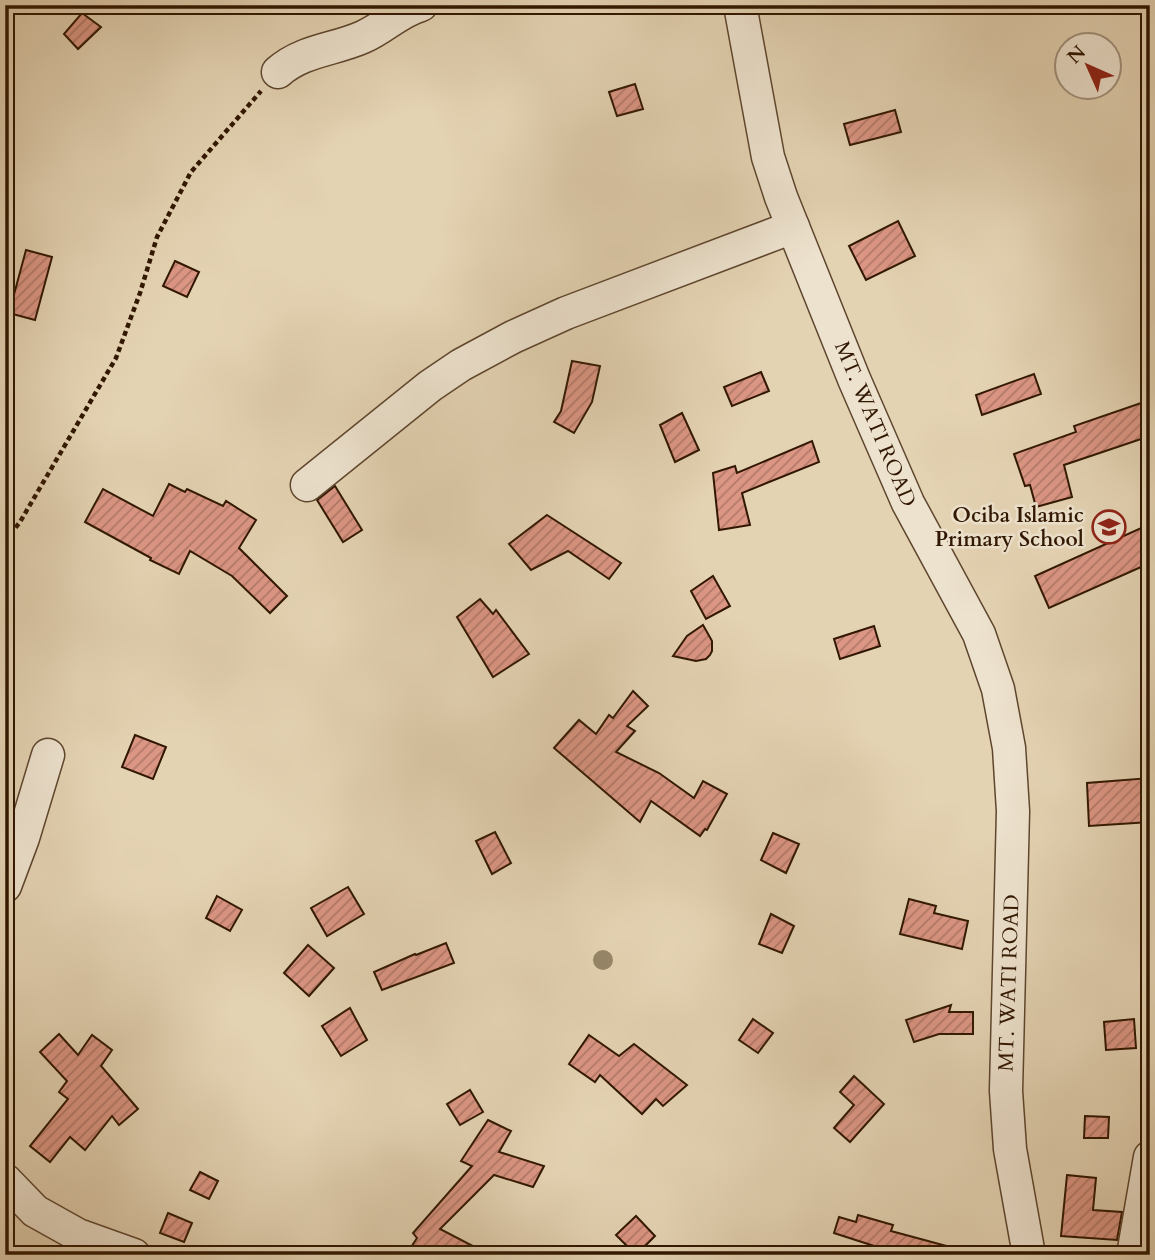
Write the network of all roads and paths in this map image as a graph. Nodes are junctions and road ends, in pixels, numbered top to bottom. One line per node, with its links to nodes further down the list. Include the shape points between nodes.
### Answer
1 (421, 5): 3 (street, via 366,36 294,60)
2 (740, 5): 4 (street, MT. WATI ROAD, via 768,157)
3 (278, 72): 6 (path, via 191,172 157,237 116,358)
4 (793, 226): 5 (street, via 513,337 430,386); 12 (street, MT. WATI ROAD, via 908,503 979,635 998,689 1009,748 1013,811 1006,1091 1010,1149)
5 (307, 485)
6 (5, 541)
7 (48, 755): 8 (street)
8 (5, 886)
9 (1150, 1157): 13 (street)
10 (5, 1180): 11 (street, via 35,1211 78,1235)
11 (134, 1255)
12 (1029, 1255)
13 (1133, 1255)

